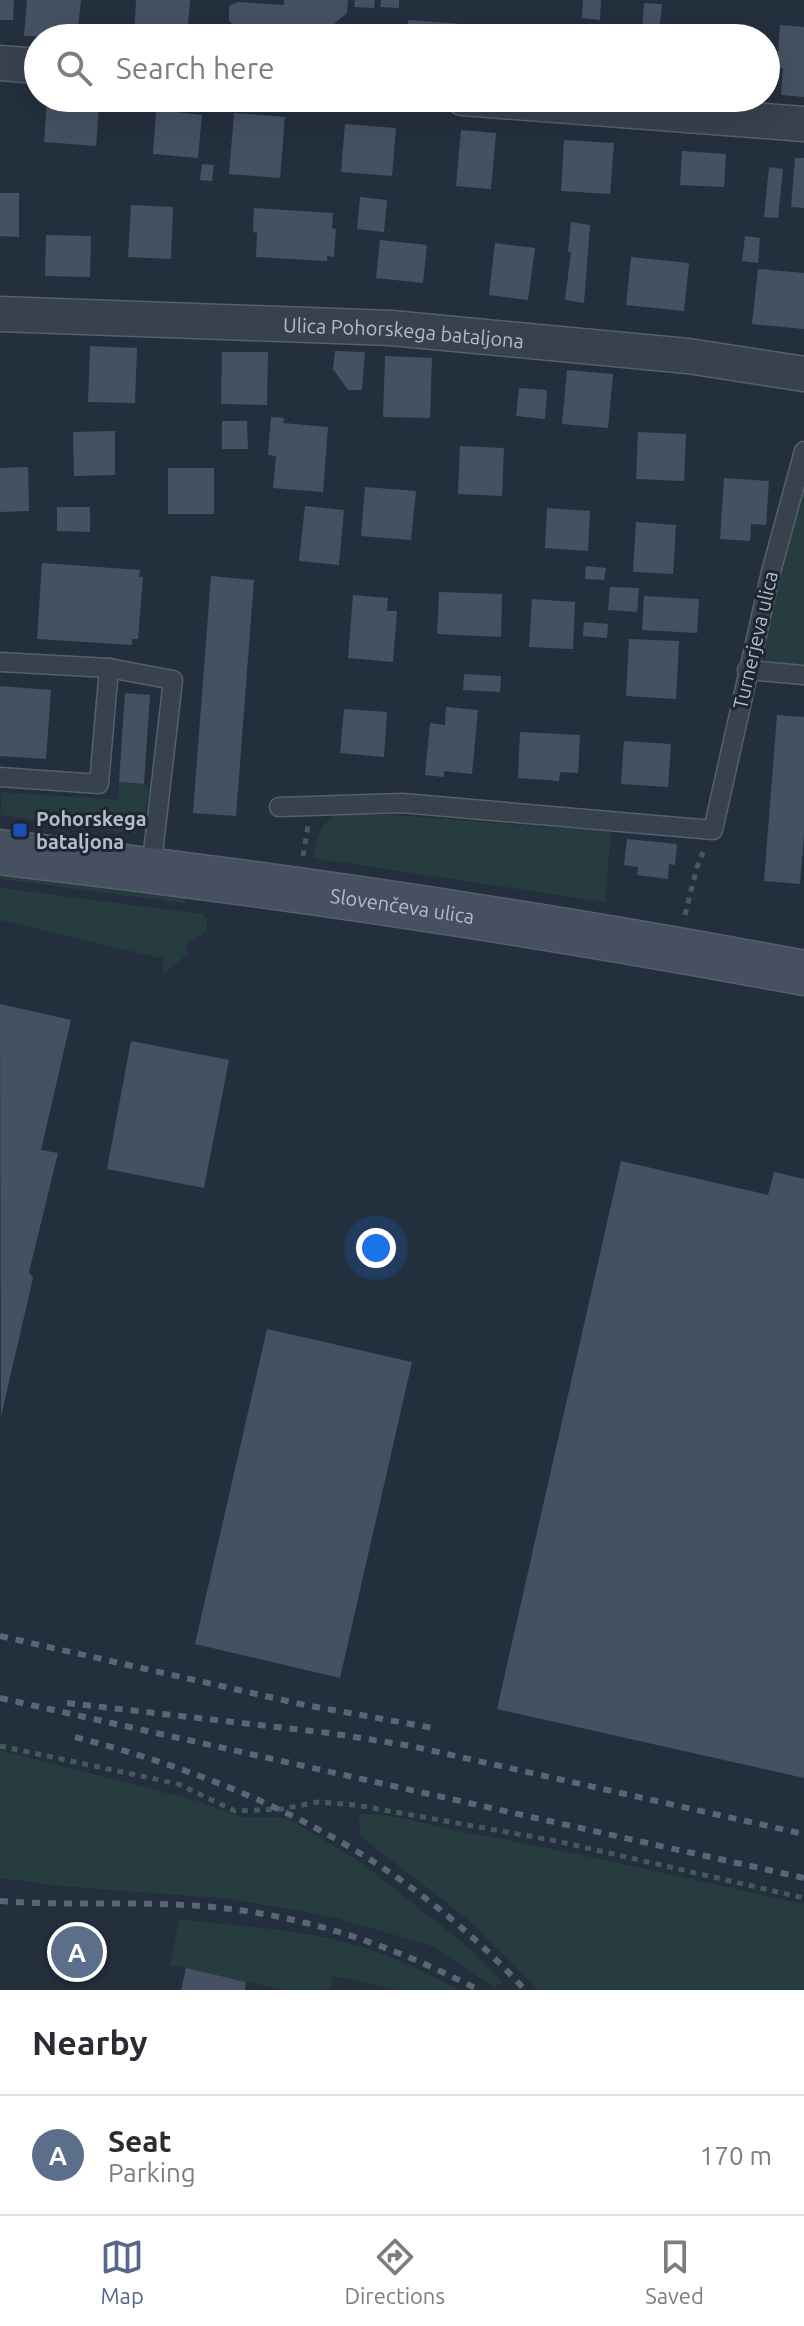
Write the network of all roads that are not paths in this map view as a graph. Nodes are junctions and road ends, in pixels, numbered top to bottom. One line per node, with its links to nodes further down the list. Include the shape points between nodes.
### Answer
1 (0, 63): 2 (street)
2 (24, 65)
3 (647, 112): 4 (street)
4 (804, 124)
5 (0, 314): 6 (street, Ulica Pohorskega bataljona, via 391,328 688,356)
6 (804, 374)
7 (804, 451): 10 (lane, Turnerjeva ulica)
8 (0, 662): 9 (lane)
9 (109, 668): 12 (lane, via 99,784); 15 (lane, via 173,680)
10 (747, 670): 11 (lane); 13 (lane, Turnerjeva ulica, via 713,830 402,803)
11 (804, 675)
12 (0, 777)
13 (279, 807)
14 (0, 852): 15 (street, Slovenčeva ulica)
15 (151, 870): 16 (street, Slovenčeva ulica, via 562,930)
16 (804, 973)

